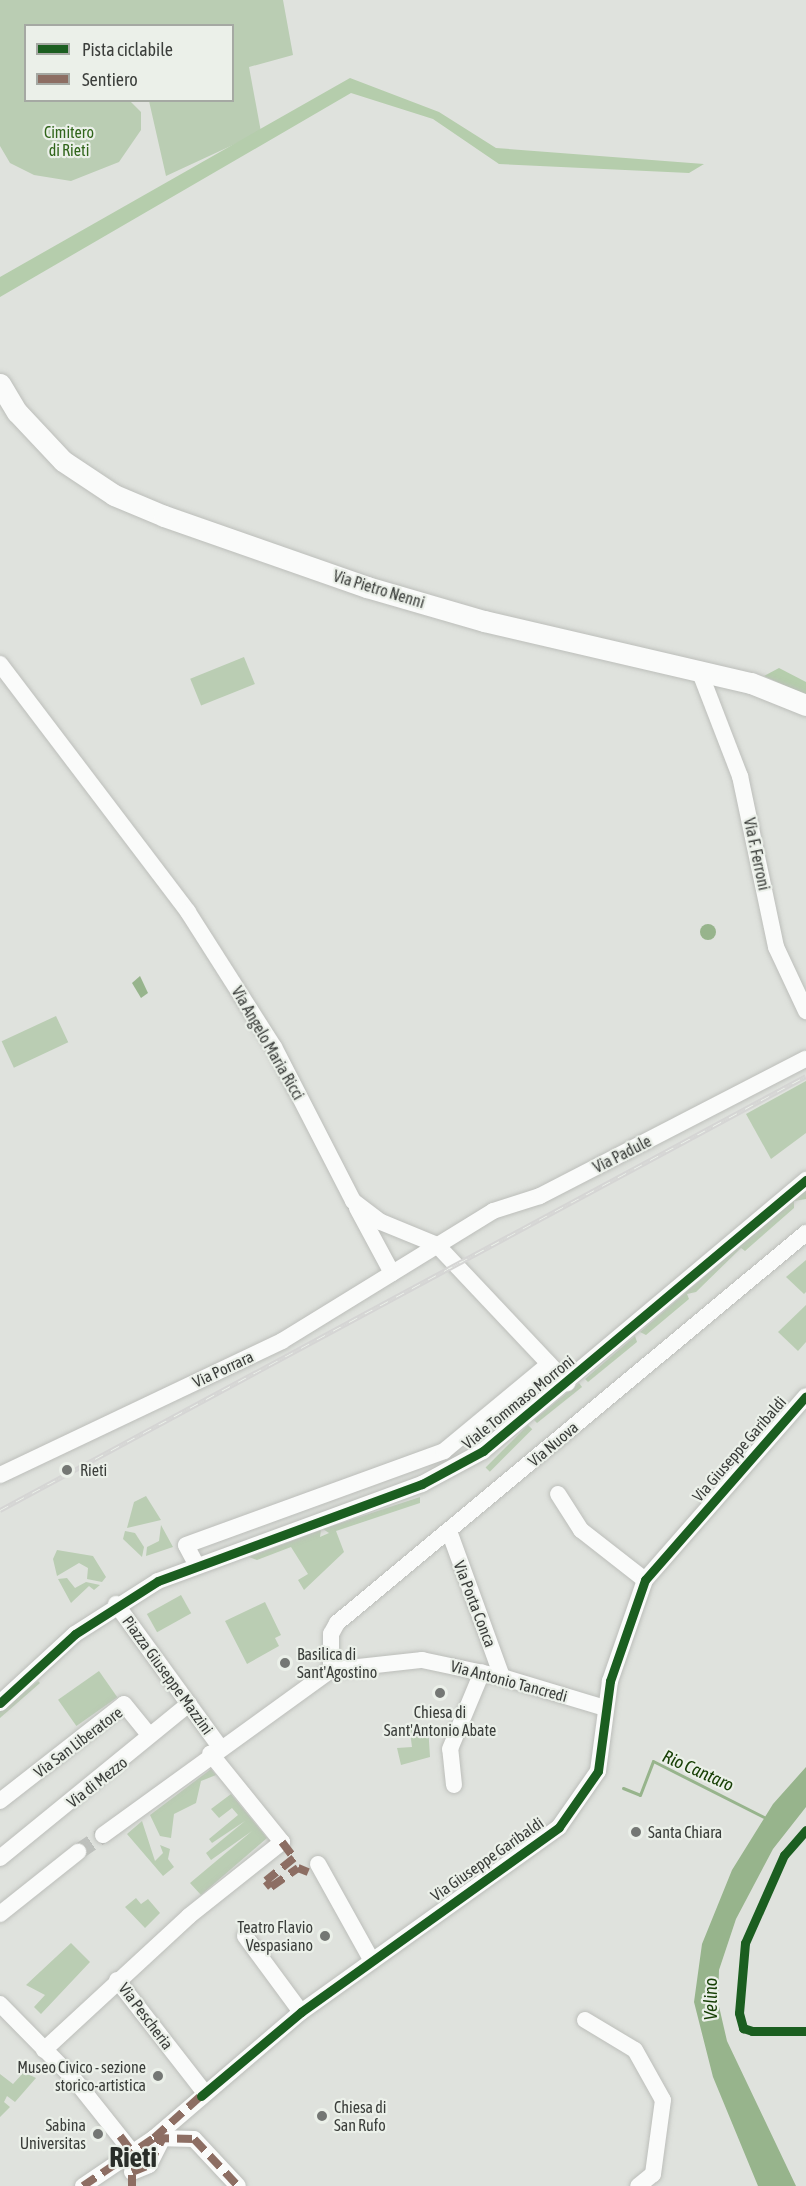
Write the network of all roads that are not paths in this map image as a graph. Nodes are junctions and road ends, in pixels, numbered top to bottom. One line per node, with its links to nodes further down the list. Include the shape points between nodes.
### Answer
1 (0, 384): 3 (main road, Via Pietro Nenni, via 17,412 70,468 114,495 164,516 473,618)
2 (0, 664): 10 (street, Via Angelo Maria Ricci, via 188,912 274,1047)
3 (699, 670): 4 (main road, Via Pietro Nenni); 5 (street, Via F. Ferroni)
4 (732, 678): 5 (street); 6 (main road, Via Pietro Nenni)
5 (712, 696): 7 (street, Via F. Ferroni, via 740,776 776,947)
6 (806, 705)
7 (806, 1011)
8 (806, 1059): 12 (street, Via Padule, via 540,1196 493,1210)
9 (806, 1180): 15 (street, Viale Tommaso Morroni)
10 (353, 1201): 12 (street, Via Angelo Maria Ricci, via 381,1222); 13 (street)
11 (806, 1233): 23 (street, Via Nuova)
12 (437, 1245): 13 (street, Via Porrara); 14 (street, Via Angelo Maria Ricci)
13 (392, 1273): 18 (street, Via Porrara, via 265,1350)
14 (549, 1364): 15 (street, Via Angelo Maria Ricci); 17 (street, via 470,1431)
15 (567, 1383): 19 (street, Viale Tommaso Morroni, via 483,1451)
16 (806, 1396): 25 (street, Via Giuseppe Garibaldi)
17 (425, 1460): 19 (street); 21 (street)
18 (1, 1473)
19 (431, 1480): 22 (street, Viale Tommaso Morroni)
20 (558, 1494): 25 (street, via 581,1530)
21 (308, 1497): 22 (street); 24 (street, via 186,1545)
22 (318, 1523): 24 (street, Viale Tommaso Morroni)
23 (449, 1531): 27 (street, Via Nuova, via 337,1623 331,1634); 29 (street, Via Porta Conca)
24 (196, 1564): 26 (street, Viale Tommaso Morroni)
25 (645, 1580): 32 (street, Via Giuseppe Garibaldi)
26 (116, 1604): 30 (street, Viale Tommaso Morroni); 31 (street, Piazza Giuseppe Mazzini)
27 (331, 1670): 28 (street, Via Antonio Tancredi, via 422,1660); 34 (street, Via Antonio Tancredi)
28 (482, 1672): 29 (street, Via Antonio Tancredi); 35 (street, via 450,1749)
29 (502, 1677): 32 (street, Via Antonio Tancredi)
30 (0, 1703)
31 (189, 1704): 33 (street, Via di Mezzo); 34 (street, Piazza Giuseppe Mazzini)
32 (605, 1708): 44 (street, Via Giuseppe Garibaldi, via 598,1771 559,1827)
33 (149, 1735): 36 (street, Via San Liberatore, via 124,1704); 39 (street, Via di Mezzo, via 148,1742)
34 (215, 1750): 37 (street, Via Antonio Tancredi); 42 (street, Piazza Giuseppe Mazzini, via 282,1842)
35 (454, 1785)
36 (0, 1801)
37 (103, 1835)
38 (78, 1852): 41 (street)
39 (0, 1858)
40 (318, 1864): 44 (street)
41 (0, 1914)
42 (184, 1921): 45 (street, Via Pescheria)
43 (245, 1935): 47 (street)
44 (372, 1961): 47 (street, Via Giuseppe Garibaldi)
45 (117, 1980): 49 (street); 50 (street, Via Pescheria)
46 (0, 2004): 49 (street)
47 (301, 2012): 50 (street, Via Giuseppe Garibaldi)
48 (585, 2020): 56 (street, via 635,2050 663,2100 653,2174)
49 (44, 2050): 52 (street)
50 (203, 2095): 51 (street, Via Giuseppe Garibaldi)
51 (158, 2138): 52 (street); 53 (street, via 153,2168); 55 (street, via 194,2139)
52 (132, 2152): 53 (street); 54 (street)
53 (132, 2179)
54 (88, 2182)
55 (238, 2186)
56 (638, 2186)

